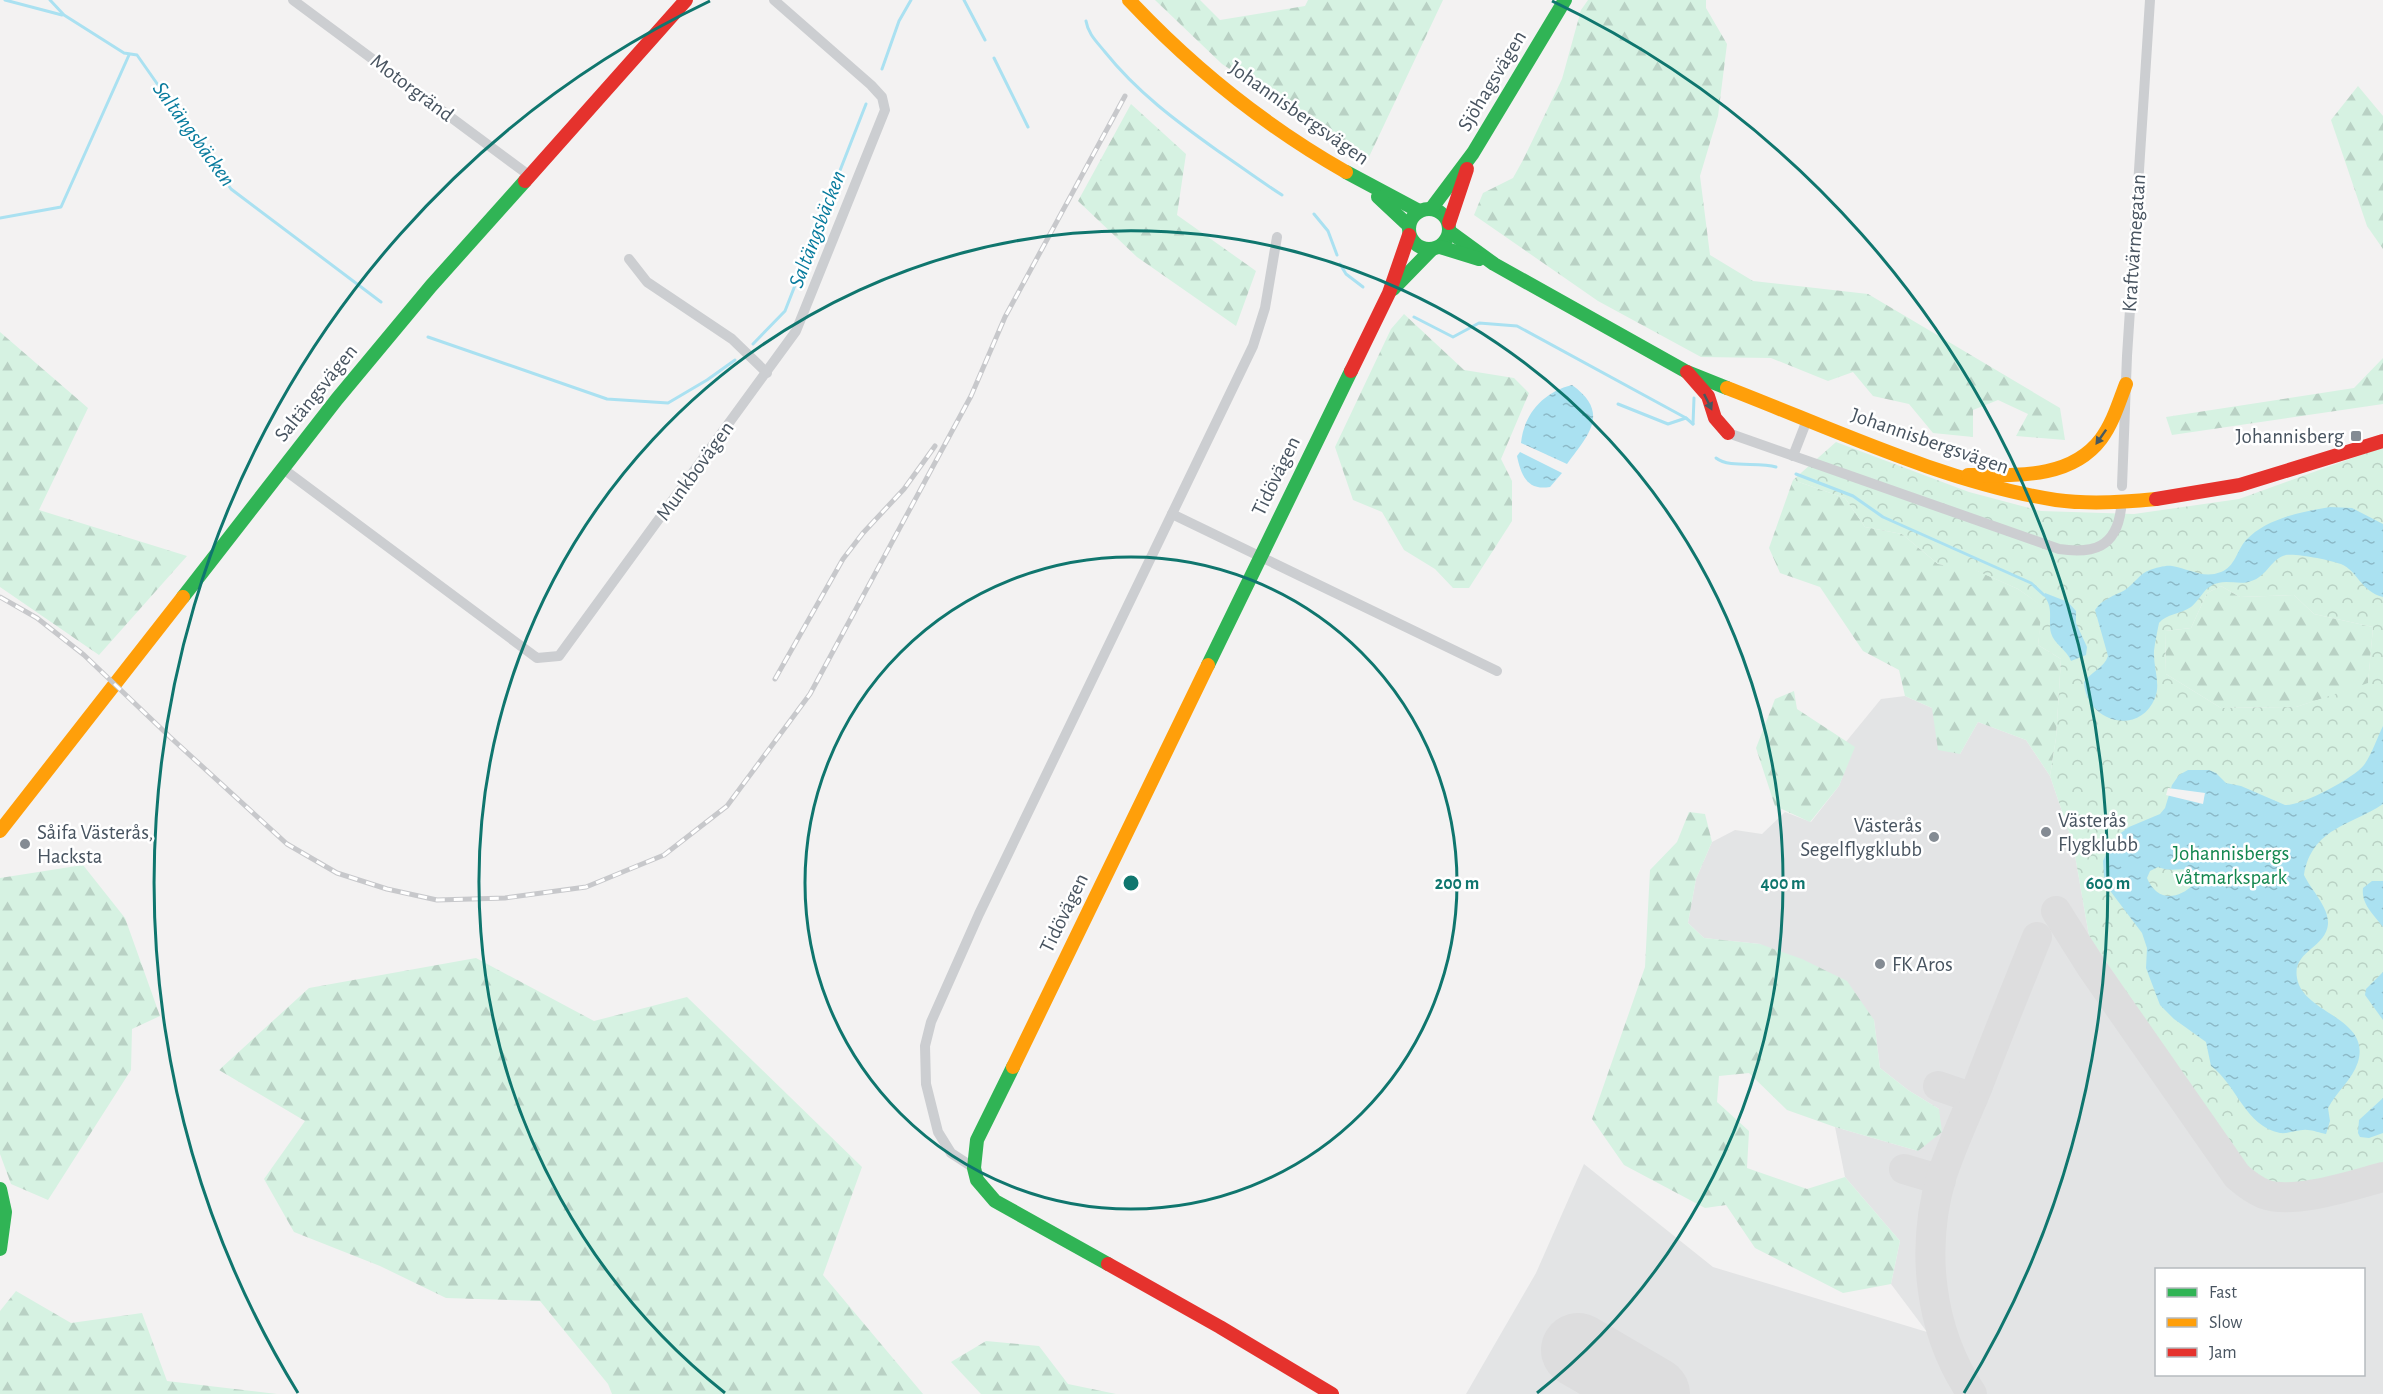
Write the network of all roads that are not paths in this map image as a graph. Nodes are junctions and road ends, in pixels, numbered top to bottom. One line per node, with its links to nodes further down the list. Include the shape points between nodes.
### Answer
1 (293, 0): 8 (street, Motorgränd)
2 (686, 0): 8 (street, Saltängsvägen)
3 (774, 0): 19 (street, Munkbovägen, via 871,85 882,97 885,110 796,331)
4 (1129, 0): 9 (street, Johannisbergsvägen, via 1210,77 1257,114)
5 (1565, 0): 7 (street, Sjöhagsvägen)
6 (2150, 0): 20 (street, Kraftvärmegatan)
7 (1473, 153): 10 (street, Sjöhagsvägen); 11 (street, Sjöhagsvägen)
8 (530, 176): 25 (street, Saltängsvägen, via 431,286)
9 (1368, 186): 10 (street, Johannisbergsvägen); 12 (street, Johannisbergsvägen)
10 (1425, 210): 11 (street, via 1444,215); 12 (street, via 1412,218)
11 (1449, 227): 14 (street, via 1446,240); 16 (street, Johannisbergsvägen)
12 (1409, 231): 14 (street, via 1414,243 1422,248); 17 (street, Tidövägen)
13 (1277, 237): 29 (street, via 1259,332)
14 (1435, 248): 16 (street, Johannisbergsvägen); 17 (street, Tidövägen)
15 (629, 259): 19 (street, via 647,282 732,339)
16 (1494, 264): 18 (street, Johannisbergsvägen)
17 (1389, 293): 30 (street, Tidövägen)
18 (1687, 372): 21 (street, Johannisbergsvägen); 22 (street, one-way to 22, via 1708,396 1715,418)
19 (767, 373): 25 (street, Munkbovägen, via 558,656 537,658)
20 (2126, 384): 26 (street, one-way to 26, via 2100,440 2064,468 2029,474); 27 (street, Kraftvärmegatan)
21 (1807, 420): 24 (street); 26 (street, Johannisbergsvägen)
22 (1728, 433): 24 (street)
23 (2383, 441): 26 (street, Johannisbergsvägen, via 2240,485 2135,501 2058,500)
24 (1793, 456): 28 (street, via 2059,549 2082,552 2101,547 2118,525)
25 (282, 468): 32 (street, Saltängsvägen)
26 (1953, 475)
27 (2122, 486)
28 (2121, 509)
29 (1172, 514): 30 (street); 33 (street, via 931,1022 925,1046 926,1084 938,1132 951,1153)
30 (1259, 557): 31 (street); 33 (street, Tidövägen, via 977,1140)
31 (1497, 671)
32 (0, 831)
33 (971, 1166): 36 (street, via 979,1184 1003,1206 1230,1332)
34 (0, 1189): 35 (street, via 5,1212)
35 (0, 1250)
36 (1332, 1394)

